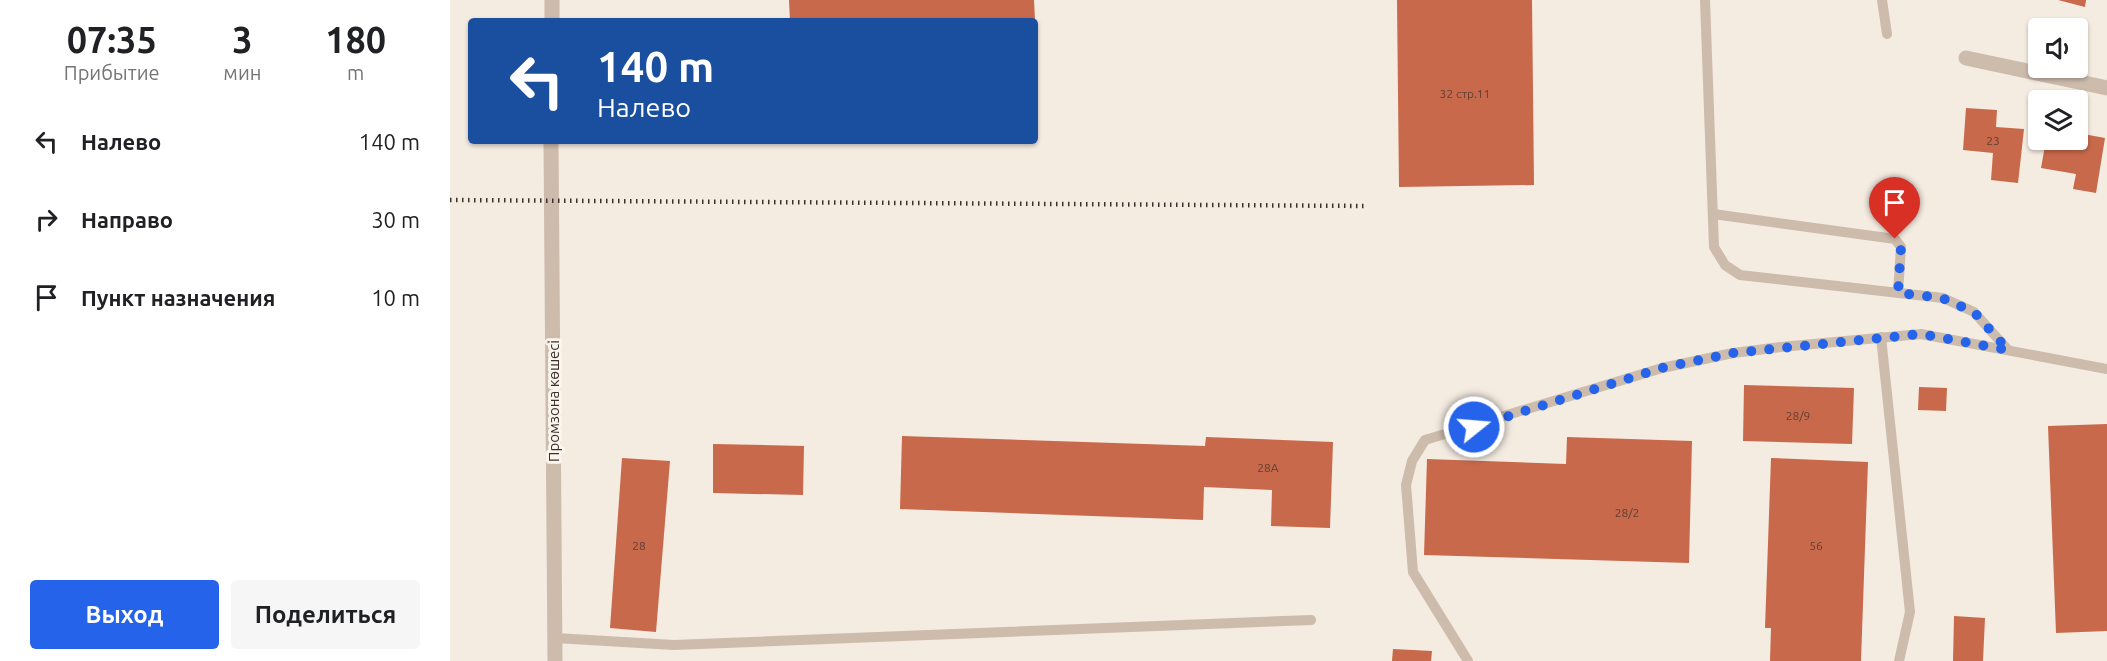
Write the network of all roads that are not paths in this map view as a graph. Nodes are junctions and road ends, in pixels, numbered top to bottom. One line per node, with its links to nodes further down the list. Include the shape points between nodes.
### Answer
1 (552, 0): 4 (street)
2 (1705, 0): 9 (lane)
3 (1882, 0): 5 (lane)
4 (552, 18)
5 (1887, 34)
6 (1966, 58): 7 (street)
7 (2107, 88)
8 (551, 144): 15 (street, Промзона көшесі)
9 (1713, 214): 10 (lane, via 1714,247 1725,266 1740,275); 10 (lane, via 1895,239 1901,247)
10 (1898, 293): 12 (lane, via 1942,298 1974,312)
11 (1881, 337): 12 (lane, via 1921,334); 17 (lane, via 1733,353 1662,368 1425,441 1412,461 1406,485 1413,572); 18 (lane, via 1910,612)
12 (2008, 350): 13 (lane)
13 (2107, 369)
14 (1311, 620): 15 (lane, via 674,645)
15 (555, 638): 16 (street, Промзона көшесі)
16 (555, 661)
17 (1468, 661)
18 (1899, 661)

